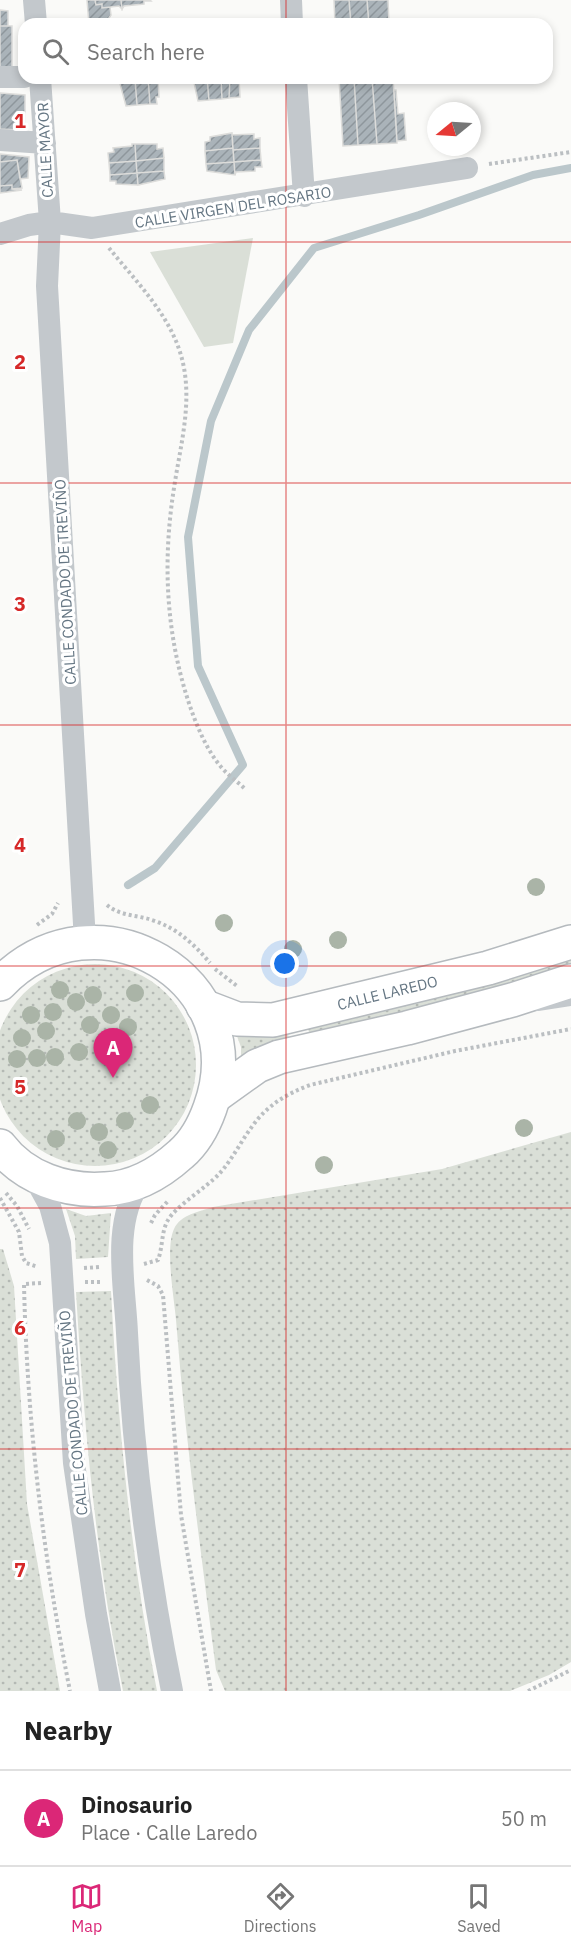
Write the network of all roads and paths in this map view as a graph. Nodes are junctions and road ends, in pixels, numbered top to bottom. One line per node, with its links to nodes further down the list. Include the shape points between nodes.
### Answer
1 (34, 0): 3 (street)
2 (291, 0): 4 (street)
3 (36, 18)
4 (292, 18)
5 (0, 77): 6 (street)
6 (18, 77)
7 (40, 84): 10 (street, CALLE MAYOR)
8 (296, 84): 13 (street)
9 (0, 140): 10 (street)
10 (45, 143): 14 (street, CALLE MAYOR)
11 (571, 152): 12 (path)
12 (466, 168): 13 (street, CALLE VIRGEN DEL ROSARIO)
13 (304, 196): 15 (street, CALLE VIRGEN DEL ROSARIO)
14 (50, 222): 15 (street, CALLE VIRGEN DEL ROSARIO); 16 (street, CALLE VIRGEN DEL ROSARIO); 18 (street, CALLE CONDADO DE TREVIÑO, via 47,286)
15 (93, 228): 17 (path, via 166,321 179,350 187,401 166,562 170,624 181,682 200,733 221,767)
16 (0, 234)
17 (245, 789)
18 (82, 880): 19 (path, via 61,881 61,895 52,914); 20 (street, CALLE CONDADO DE TREVIÑO)
19 (29, 930)
20 (85, 941): 23 (main road, via 36,955); 25 (main road, via 114,942 141,950 166,964 187,983)
21 (571, 942): 25 (main road, CALLE LAREDO, via 488,968 273,1020 237,1019)
22 (571, 981): 26 (main road)
23 (0, 984)
24 (571, 1001): 26 (lane)
25 (203, 1006): 28 (main road, via 217,1050)
26 (460, 1014): 28 (main road, via 279,1057 257,1066)
27 (571, 1029): 37 (path, via 455,1051 288,1093 251,1127 220,1173 169,1217 158,1260)
28 (215, 1096): 31 (main road, via 205,1123 188,1148 167,1167)
29 (0, 1146): 30 (main road)
30 (33, 1174): 31 (main road, via 86,1191 114,1189); 38 (street, CALLE CONDADO DE TREVIÑO, via 50,1206 60,1243)
31 (141, 1181): 37 (street, via 126,1216)
32 (0, 1186): 34 (path, via 17,1206)
33 (0, 1198): 36 (path, via 19,1232 22,1256 26,1263)
34 (31, 1236)
35 (35, 1256): 36 (path)
36 (36, 1266): 38 (path); 39 (path)
37 (124, 1274): 38 (path); 38 (path); 43 (street, via 138,1486 156,1614); 44 (path, via 146,1280 164,1294 181,1515)
38 (62, 1276): 39 (path); 42 (street, CALLE CONDADO DE TREVIÑO, via 74,1463)
39 (36, 1283): 41 (path, via 24,1284 31,1434 40,1517)
40 (571, 1670): 45 (path)
41 (70, 1691)
42 (110, 1691)
43 (172, 1691)
44 (211, 1691)
45 (528, 1691)

